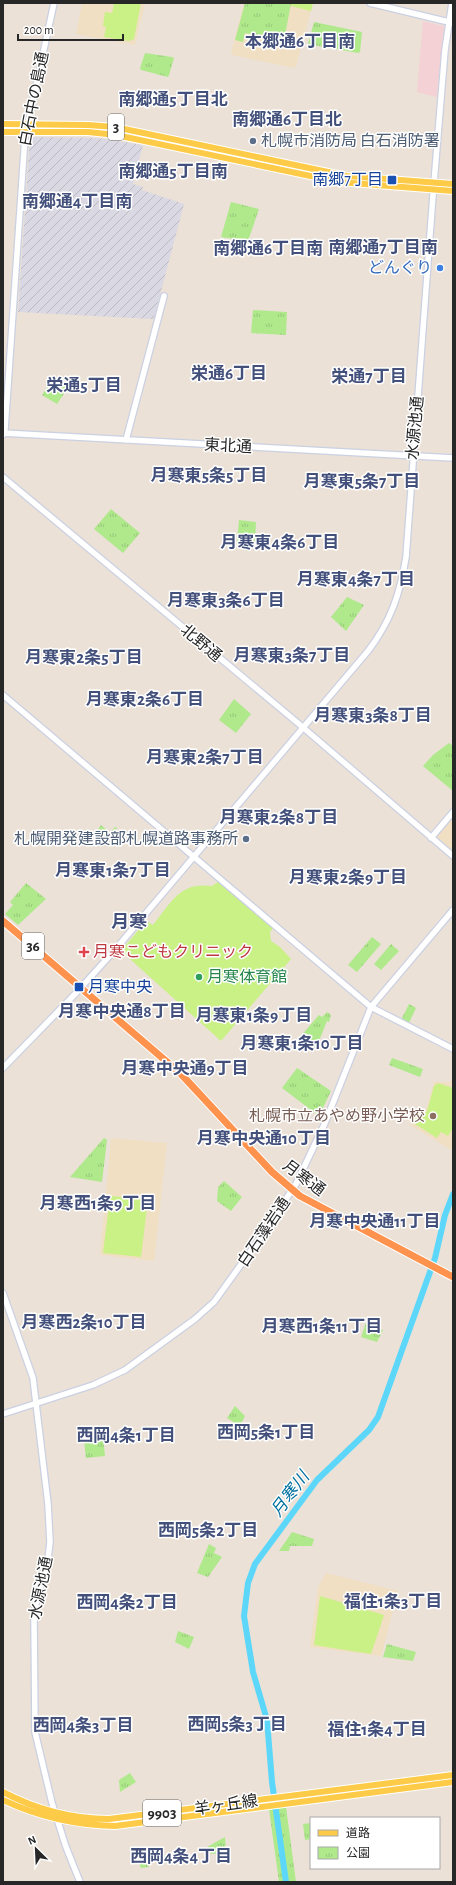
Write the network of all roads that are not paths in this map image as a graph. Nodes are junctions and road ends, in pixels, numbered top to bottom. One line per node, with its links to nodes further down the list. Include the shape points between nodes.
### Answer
1 (54, 3): 6 (street, 白石中の島通)
2 (370, 3): 4 (street)
3 (452, 3): 4 (street, 水源池通)
4 (450, 23): 9 (street, 水源池通)
5 (3, 124): 6 (main road, 3)
6 (26, 124): 8 (street, 白石中の島通); 9 (main road, 3, via 122,128 347,176)
7 (3, 132): 8 (main road, 3)
8 (26, 132): 11 (main road, 3, via 88,132 116,135 331,180); 14 (street, 白石中の島通)
9 (434, 183): 10 (main road, 3); 11 (street, 水源池通)
10 (453, 184)
11 (433, 190): 12 (main road, 3); 16 (street, 水源池通)
12 (453, 191)
13 (164, 296): 15 (street)
14 (3, 434): 15 (street, 東北通)
15 (126, 440): 16 (street, 東北通)
16 (413, 456): 17 (street, 東北通); 20 (street, 水源池通, via 406,557 401,588 390,618 368,652)
17 (453, 458)
18 (3, 477): 20 (street, 北野通)
19 (3, 695): 23 (street)
20 (303, 728): 22 (street, 北野通); 23 (street, 水源池通)
21 (453, 812): 22 (street)
22 (431, 838): 24 (street, 北野通)
23 (193, 856): 27 (street, 水源池通); 28 (street)
24 (453, 856)
25 (453, 910): 28 (street, 白石藻岩通)
26 (3, 921): 27 (highway, 月寒通 / 36)
27 (82, 987): 30 (street, 水源池通); 31 (highway, 月寒通 / 36, via 181,1074 272,1172)
28 (372, 1007): 29 (street); 31 (street, 白石藻岩通)
29 (453, 1049)
30 (3, 1068)
31 (293, 1190): 32 (highway, 月寒通 / 36, via 316,1205); 34 (street, 白石藻岩通, via 226,1288 204,1312 125,1370 93,1385)
32 (453, 1277)
33 (3, 1293): 34 (street, 水源池通, via 28,1363)
34 (37, 1402): 35 (street, 白石藻岩通); 41 (street, 水源池通, via 50,1542 47,1567 34,1616 34,1719 37,1745)
35 (3, 1414)
36 (453, 1775): 40 (main road, 羊ヶ丘線 / 9903, via 283,1797)
37 (453, 1782): 40 (main road, 羊ヶ丘線 / 9903, via 285,1804)
38 (3, 1792): 41 (main road, 羊ヶ丘線 / 9903)
39 (3, 1800): 42 (main road, 羊ヶ丘線 / 9903, via 32,1813)
40 (270, 1802): 41 (main road, 羊ヶ丘線 / 9903, via 125,1818 85,1818); 42 (main road, 羊ヶ丘線 / 9903, via 115,1826)
41 (55, 1813): 42 (street, 水源池通)
42 (57, 1820): 43 (street, 水源池通)
43 (80, 1882)

